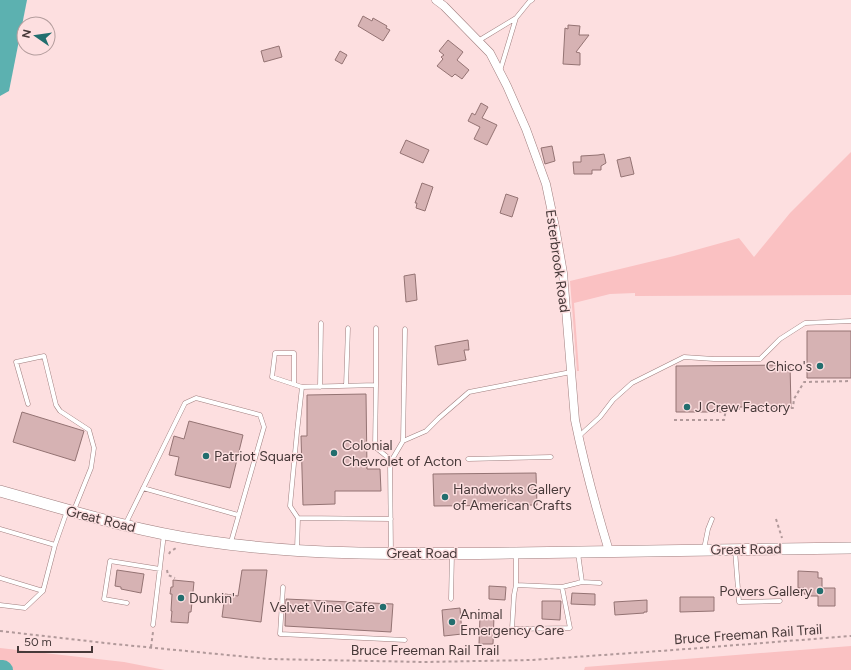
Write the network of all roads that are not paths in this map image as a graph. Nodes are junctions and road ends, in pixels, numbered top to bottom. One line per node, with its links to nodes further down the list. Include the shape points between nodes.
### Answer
1 (436, 0): 4 (street, Esterbrook Road)
2 (530, 1): 3 (lane)
3 (516, 18): 4 (lane); 5 (lane)
4 (478, 41): 5 (street, Esterbrook Road, via 490,53)
5 (500, 71): 11 (street, Esterbrook Road, via 526,129 546,184 563,272)
6 (851, 321): 18 (lane, via 805,323 780,339 760,359 684,357 632,383)
7 (321, 323): 14 (lane)
8 (348, 328): 15 (lane)
9 (376, 328): 13 (lane)
10 (405, 329): 19 (lane)
11 (571, 372): 18 (street, Esterbrook Road); 19 (lane, via 469,392 426,431)
12 (294, 384): 12 (lane, via 272,377 275,353 294,353); 16 (lane)
13 (376, 385): 15 (lane); 22 (lane, via 375,447)
14 (320, 386): 15 (lane); 16 (lane)
15 (346, 386)
16 (302, 387): 27 (lane, via 290,506)
17 (28, 404): 25 (lane, via 16,362 44,356 56,405 60,412 89,430 94,448 90,468)
18 (578, 437): 39 (street, Esterbrook Road)
19 (403, 441): 22 (lane)
20 (551, 457): 21 (lane)
21 (468, 459)
22 (391, 460): 28 (lane)
23 (143, 488): 26 (lane); 26 (lane, via 185,403 196,398 260,415 264,427); 30 (lane)
24 (0, 491): 25 (main road, Great Road)
25 (70, 511): 30 (main road, Great Road); 33 (lane)
26 (238, 515): 34 (lane)
27 (298, 518): 28 (lane); 36 (lane)
28 (391, 519): 41 (lane)
29 (712, 519): 37 (lane)
30 (125, 525): 32 (main road, Great Road)
31 (0, 529): 33 (lane)
32 (164, 534): 34 (main road, Great Road); 44 (lane)
33 (55, 544): 51 (lane)
34 (230, 544): 36 (main road, Great Road)
35 (851, 548): 38 (main road, Great Road)
36 (297, 550): 41 (main road, Great Road)
37 (704, 550): 38 (main road, Great Road); 39 (main road, Great Road)
38 (735, 550): 53 (lane, via 739,602)
39 (609, 551): 40 (main road, Great Road)
40 (578, 552): 42 (main road, Great Road); 46 (lane)
41 (391, 553): 43 (main road, Great Road)
42 (516, 553): 43 (main road, Great Road); 48 (lane)
43 (452, 554): 52 (lane)
44 (160, 569): 54 (lane, via 110,562 104,599); 56 (lane)
45 (0, 578): 51 (lane)
46 (582, 582): 47 (lane); 50 (lane)
47 (600, 583)
48 (516, 585): 50 (lane); 50 (lane, via 512,629 570,628)
49 (283, 587): 57 (lane, via 280,634)
50 (562, 587)
51 (43, 591): 55 (lane, via 25,608)
52 (451, 599)
53 (780, 601)
54 (127, 603)
55 (0, 605)
56 (153, 625)
57 (404, 640)

